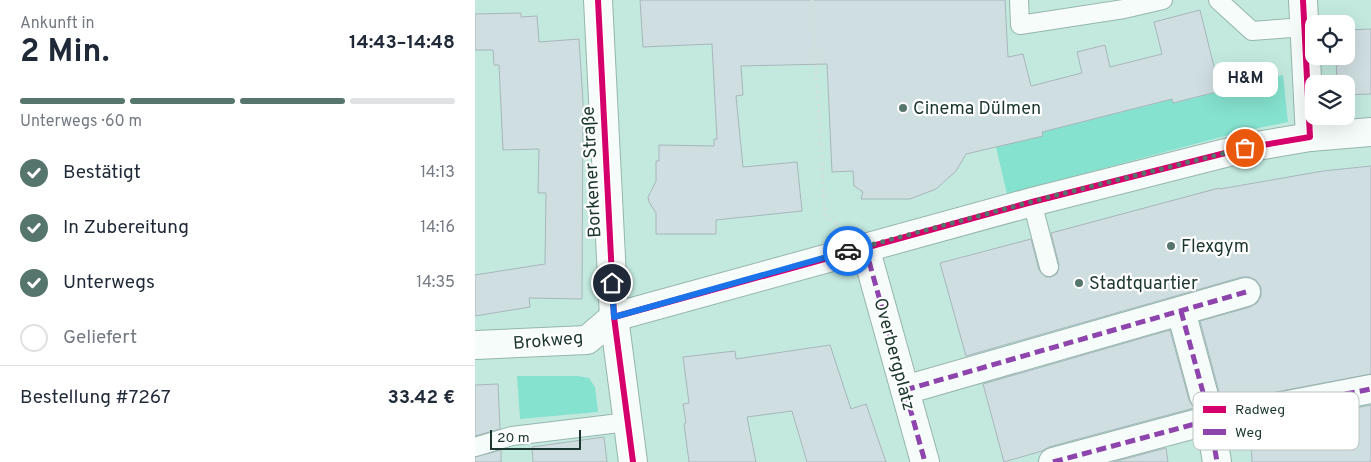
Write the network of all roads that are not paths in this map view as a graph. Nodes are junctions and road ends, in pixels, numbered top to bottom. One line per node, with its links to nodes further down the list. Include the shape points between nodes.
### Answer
1 (598, 0): 14 (street, Borkener Straße)
2 (1019, 0): 3 (lane, via 1020,25)
3 (1163, 0)
4 (1218, 0): 6 (lane, via 1252,31)
5 (1303, 0): 6 (street)
6 (1304, 27): 8 (street)
7 (1371, 132): 8 (street)
8 (1310, 137): 9 (street, via 1245,148)
9 (1032, 202): 10 (street); 11 (lane)
10 (865, 247): 14 (street); 17 (street, Overbergplatz)
11 (1049, 267)
12 (1245, 292): 13 (street)
13 (1181, 312): 17 (street); 18 (street)
14 (614, 317): 15 (street, Brokweg, via 587,340); 21 (street, Borkener Straße)
15 (475, 345)
16 (1371, 389): 19 (street)
17 (905, 390): 24 (street, Overbergplatz)
18 (1203, 392)
19 (1345, 392)
20 (1193, 413): 25 (street)
21 (628, 422): 22 (lane, via 512,436); 23 (street, Borkener Straße)
22 (475, 447)
23 (633, 462)
24 (925, 462)
25 (1053, 462)

